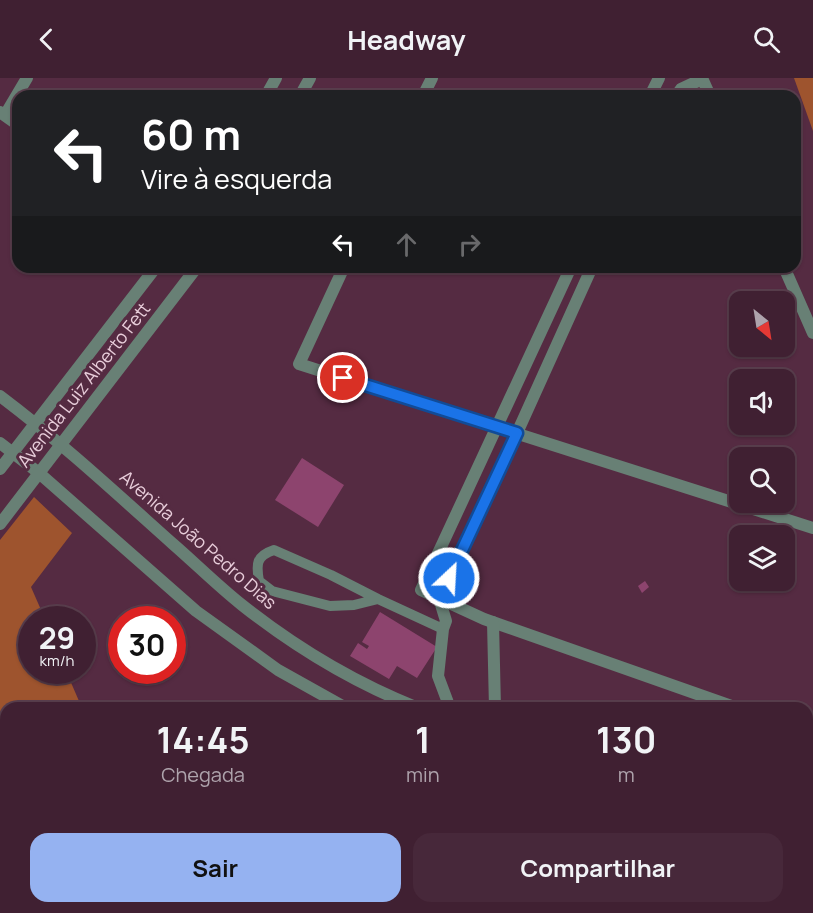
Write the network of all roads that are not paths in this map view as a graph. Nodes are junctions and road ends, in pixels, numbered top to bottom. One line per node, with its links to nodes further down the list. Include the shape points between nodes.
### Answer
1 (702, 78): 2 (street)
2 (680, 90)
3 (12, 100): 4 (street)
4 (2, 114)
5 (151, 273): 13 (street, Avenida Luiz Alberto Fett)
6 (192, 273): 17 (street, Avenida Luiz Alberto Fett)
7 (341, 273): 14 (street, via 299,364)
8 (569, 273): 14 (street)
9 (589, 273): 15 (street)
10 (787, 273): 11 (street)
11 (813, 333)
12 (0, 396): 13 (street, Avenida João Pedro Dias)
13 (36, 423): 17 (street, Avenida João Pedro Dias); 18 (street, Avenida Luiz Alberto Fett)
14 (497, 427): 15 (street); 23 (street, via 421,590)
15 (517, 433): 22 (street); 23 (street)
16 (0, 443): 18 (street)
17 (61, 444): 20 (street, Avenida Luiz Alberto Fett); 28 (street, Avenida João Pedro Dias, via 241,604 296,644)
18 (12, 453): 19 (street, Avenida Luiz Alberto Fett); 20 (street)
19 (0, 469)
20 (39, 473): 21 (street, Avenida Luiz Alberto Fett); 27 (street, via 196,611 278,670)
21 (0, 524)
22 (813, 528)
23 (439, 598): 25 (street); 26 (street, via 446,621)
24 (378, 599): 24 (lane, via 274,550 259,560 259,581 272,591 330,606); 26 (lane)
25 (493, 622): 30 (street); 31 (street)
26 (443, 629): 29 (street, via 438,676)
27 (335, 702)
28 (404, 702)
29 (448, 702)
30 (495, 702)
31 (720, 702)

